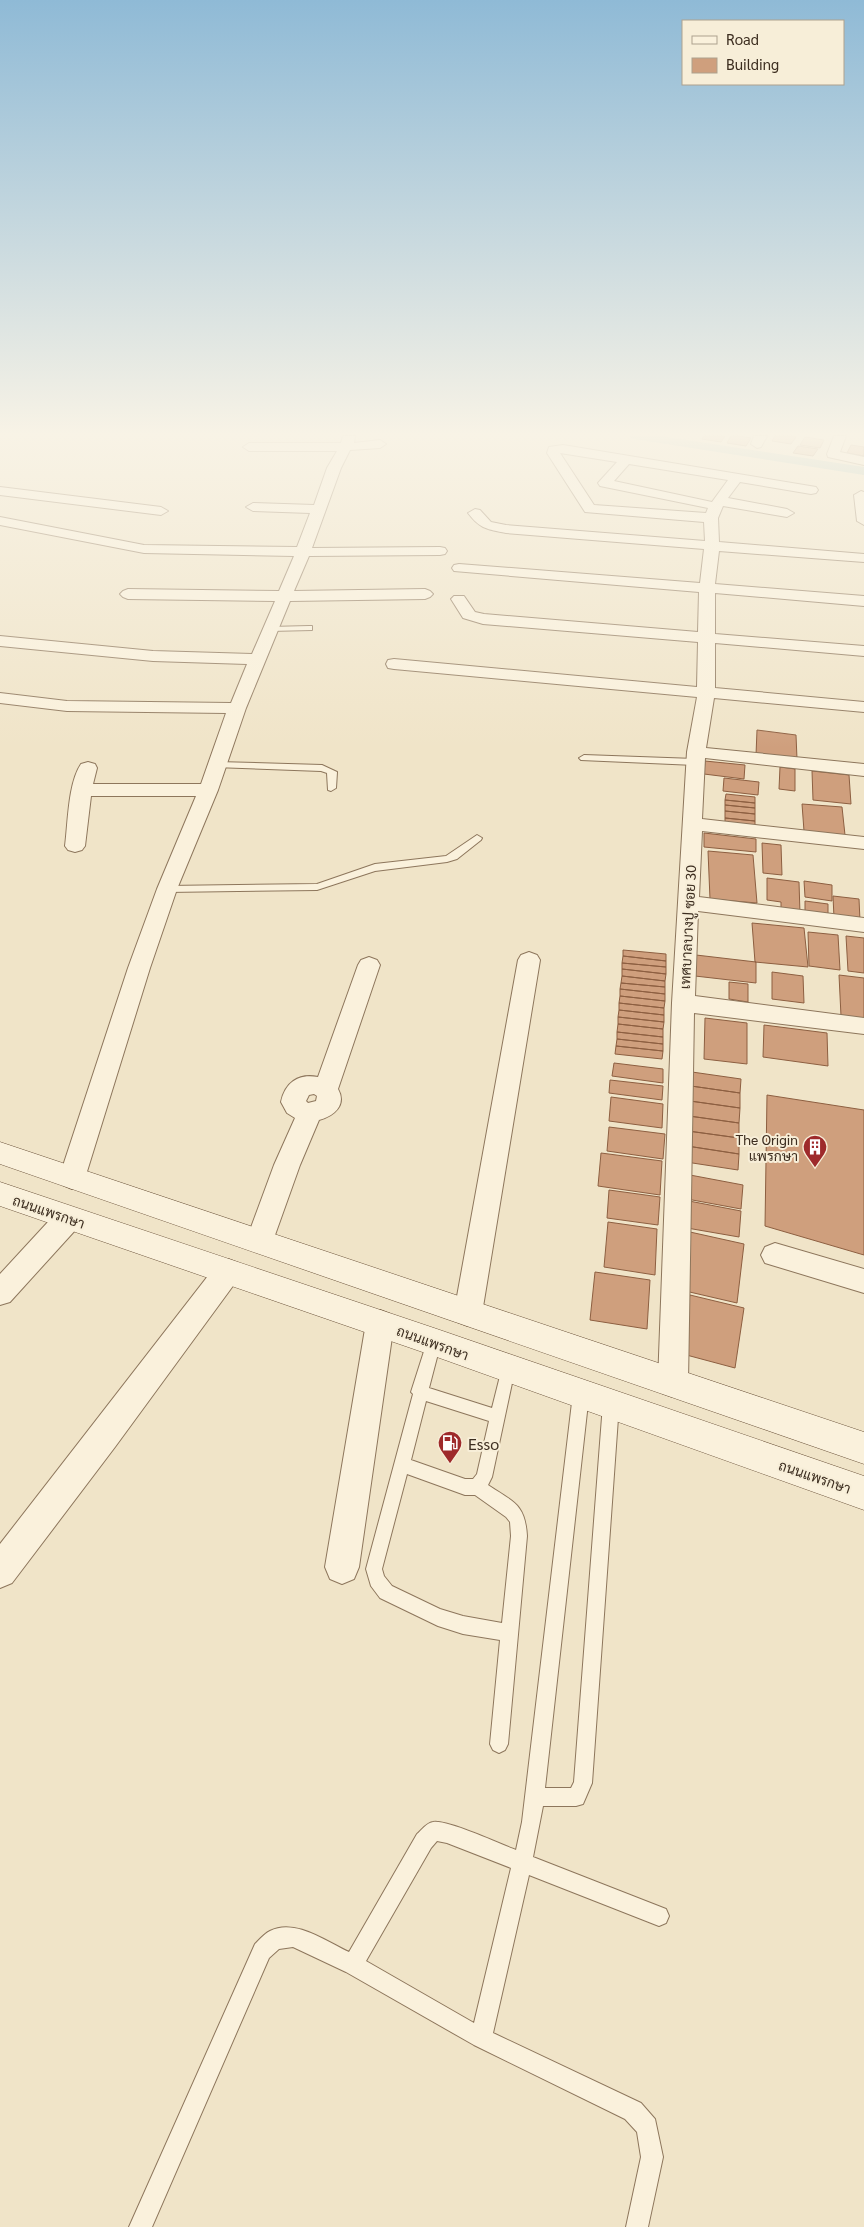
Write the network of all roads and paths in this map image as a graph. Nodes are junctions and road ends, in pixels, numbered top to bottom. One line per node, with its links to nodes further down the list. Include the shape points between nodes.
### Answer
1 (97, 540): 7 (street, via 144,549)
2 (307, 540): 7 (street)
3 (631, 540): 5 (street)
4 (713, 540): 5 (street, เทศบาลบางปู ซอย 30)
5 (712, 547): 8 (street); 10 (street, เทศบาลบางปู ซอย 30)
6 (440, 551): 7 (street)
7 (303, 552): 13 (street)
8 (864, 558)
9 (459, 568): 10 (street)
10 (707, 588): 15 (street); 18 (street, เทศบาลบางปู ซอย 30)
11 (128, 594): 13 (street)
12 (425, 594): 13 (street)
13 (284, 596): 17 (street)
14 (459, 600): 18 (street, via 469,615 483,619)
15 (864, 601)
16 (309, 628): 17 (lane)
17 (270, 629): 21 (street)
18 (706, 637): 20 (street); 23 (street, เทศบาลบางปู ซอย 30)
19 (0, 641): 21 (street, via 154,656)
20 (864, 651)
21 (258, 659): 26 (street)
22 (394, 664): 23 (street)
23 (706, 692): 25 (street); 27 (street, เทศบาลบางปู ซอย 30)
24 (0, 698): 26 (street, via 67,706)
25 (864, 707)
26 (238, 708): 29 (street)
27 (696, 757): 28 (lane); 31 (street); 35 (street, เทศบาลบางปู ซอย 30)
28 (584, 758)
29 (217, 765): 32 (lane, via 322,768 332,772); 34 (street)
30 (88, 768): 33 (street)
31 (864, 770)
32 (331, 788)
33 (82, 790): 34 (street); 38 (street)
34 (208, 790): 39 (street)
35 (693, 824): 37 (street); 40 (street, เทศบาลบางปู ซอย 30)
36 (477, 838): 39 (lane, via 447,859 382,866 316,887)
37 (864, 843)
38 (74, 846)
39 (167, 889): 47 (street)
40 (689, 903): 41 (street); 44 (street, เทศบาลบางปู ซอย 30)
41 (864, 925)
42 (529, 960): 55 (street)
43 (369, 965): 50 (street, via 326,1089 330,1098 326,1107 310,1113)
44 (683, 1003): 45 (street); 59 (street, เทศบาลบางปู ซอย 30)
45 (864, 1026)
46 (0, 1153): 47 (main road)
47 (72, 1178): 50 (main road)
48 (0, 1194): 49 (main road, ถนนแพรกษา)
49 (69, 1218): 52 (main road, ถนนแพรกษา); 54 (street)
50 (260, 1241): 55 (main road)
51 (775, 1255): 53 (street)
52 (228, 1271): 56 (main road, ถนนแพรกษา); 69 (street)
53 (864, 1281)
54 (0, 1293)
55 (468, 1313): 59 (main road)
56 (380, 1323): 57 (main road, ถนนแพรกษา); 68 (street)
57 (434, 1342): 58 (main road, ถนนแพรกษา); 60 (lane)
58 (508, 1369): 61 (main road, ถนนแพรกษา); 63 (lane)
59 (673, 1383): 64 (main road)
60 (419, 1392): 63 (lane); 65 (lane)
61 (581, 1394): 62 (main road, ถนนแพรกษา); 72 (lane)
62 (611, 1404): 67 (main road, ถนนแพรกษา); 72 (lane, via 583,1782 576,1797)
63 (497, 1417): 66 (lane, via 484,1477)
64 (864, 1448)
65 (401, 1464): 66 (lane, via 465,1487); 70 (lane, via 375,1564 377,1580 386,1592 438,1617 463,1626)
66 (477, 1487): 70 (lane, via 512,1511 518,1519)
67 (864, 1493)
68 (342, 1567)
69 (0, 1571)
70 (510, 1633): 71 (lane)
71 (499, 1744)
72 (535, 1797): 73 (lane)
73 (523, 1863): 74 (lane); 75 (lane, via 447,1833 434,1831 424,1841); 76 (lane)
74 (659, 1916)
75 (353, 1965): 76 (lane); 77 (lane, via 294,1937 275,1939 262,1951)
76 (481, 2038): 78 (lane, via 632,2111 647,2127 652,2156)
77 (140, 2227)
78 (637, 2227)

